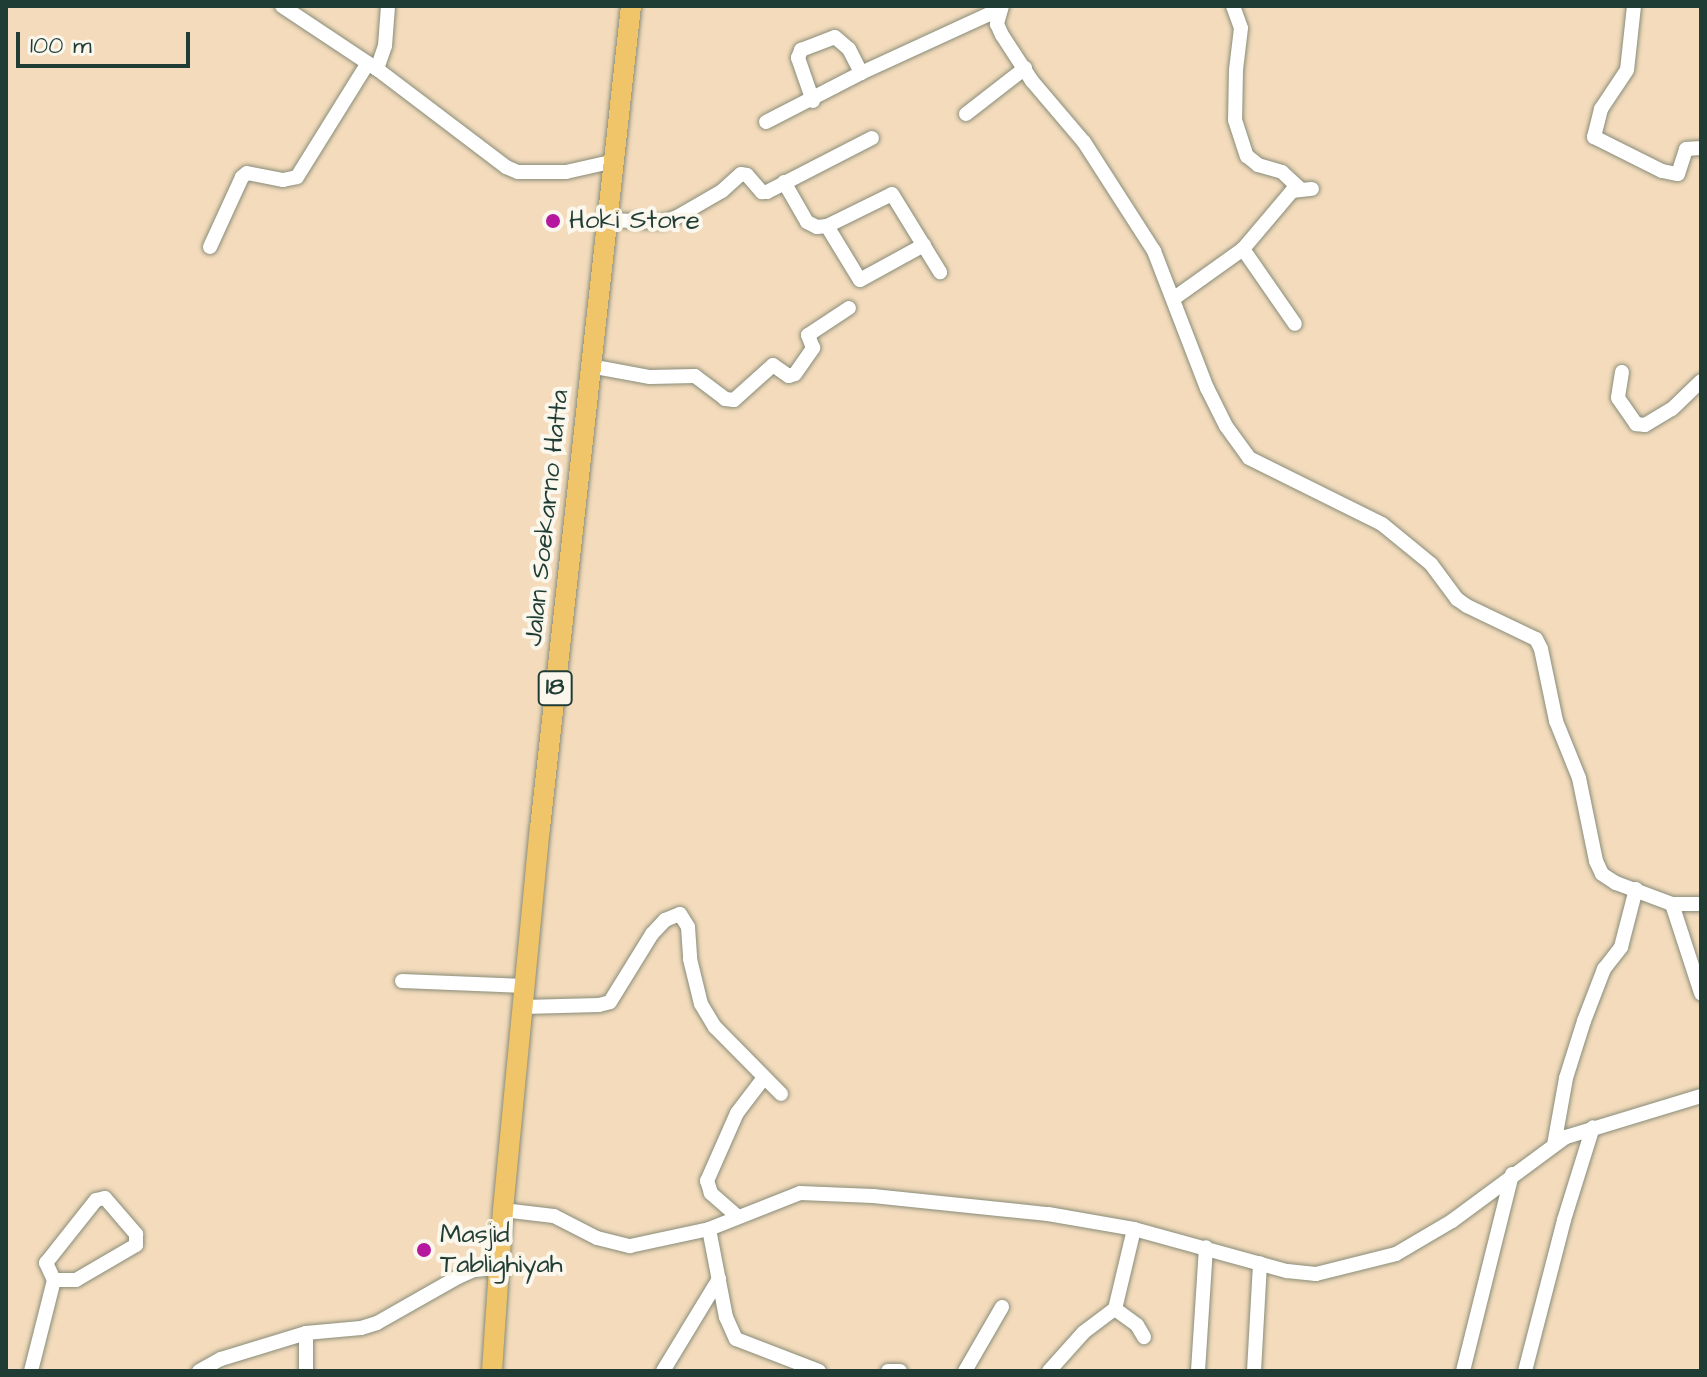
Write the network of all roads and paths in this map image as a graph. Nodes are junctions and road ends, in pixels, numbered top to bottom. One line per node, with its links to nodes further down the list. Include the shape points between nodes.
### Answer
1 (282, 6): 7 (street)
2 (388, 6): 7 (street, via 385,46)
3 (631, 6): 15 (highway, Jalan Soekarno Hatta / 18)
4 (1233, 6): 21 (street, via 1241,28 1235,120 1247,156 1306,188 1292,191)
5 (1634, 6): 14 (street, via 1627,70 1601,109 1594,137 1678,174 1686,149)
6 (1001, 8): 8 (street, via 997,24); 9 (street)
7 (372, 66): 15 (street, via 518,172 566,172); 20 (street, via 297,177 242,177)
8 (1025, 68): 11 (street); 23 (street, via 1105,174 1154,251)
9 (861, 73): 10 (street); 10 (street, via 849,49 835,37 801,50 798,58)
10 (813, 101): 12 (street)
11 (966, 114)
12 (766, 122)
13 (872, 138): 16 (street)
14 (1701, 148)
15 (615, 161): 17 (highway, Jalan Soekarno Hatta / 18)
16 (784, 182): 17 (street, via 762,192 741,174 677,217 662,222); 18 (street, via 807,222)
17 (608, 220): 26 (highway, Jalan Soekarno Hatta / 18)
18 (827, 226): 19 (street, via 892,194); 19 (street, via 860,280)
19 (924, 245): 22 (street)
20 (210, 247)
21 (1243, 249): 23 (street); 25 (street)
22 (940, 272)
23 (1173, 299): 29 (street, via 1207,388 1249,458 1382,524 1431,564 1457,599 1536,639 1556,721 1579,778 1596,861 1602,874)
24 (849, 308): 26 (street, via 808,335 813,348 795,374 789,376 773,365 734,400 695,376 650,377)
25 (1295, 324)
26 (590, 366): 33 (highway, Jalan Soekarno Hatta / 18)
27 (1622, 372): 28 (street, via 1618,398 1636,424 1645,425 1672,409)
28 (1701, 381)
29 (1636, 889): 30 (street); 40 (street, via 1621,947 1604,969 1584,1021 1566,1078)
30 (1672, 904): 31 (street); 34 (street)
31 (1701, 904)
32 (402, 981): 33 (street)
33 (525, 986): 35 (highway, Jalan Soekarno Hatta / 18)
34 (1701, 993)
35 (523, 1007): 36 (street, via 610,1002 652,934 680,914 688,927 701,1004); 42 (highway, Jalan Soekarno Hatta / 18)
36 (763, 1079): 37 (street); 43 (street, via 737,1113 707,1181 711,1193)
37 (781, 1094)
38 (1701, 1096): 39 (street)
39 (1593, 1127): 40 (street); 68 (street)
40 (1554, 1145): 41 (street)
41 (1512, 1174): 47 (street, via 1452,1221 1396,1254 1316,1274); 67 (street)
42 (503, 1210): 44 (street, via 554,1216 630,1246); 48 (highway, Jalan Soekarno Hatta / 18)
43 (737, 1216): 44 (street); 45 (street, via 800,1193 828,1193 1033,1212)
44 (709, 1229): 49 (street)
45 (1134, 1229): 46 (street); 52 (street)
46 (1206, 1247): 47 (street); 65 (street)
47 (1260, 1263): 66 (street)
48 (499, 1268): 53 (street, via 458,1277 377,1323); 58 (highway, Jalan Soekarno Hatta / 18)
49 (719, 1279): 59 (street); 60 (street, via 736,1339)
50 (54, 1280): 50 (street, via 46,1268 49,1259 96,1200 105,1198 136,1234 136,1245 76,1280); 55 (street)
51 (1002, 1307): 63 (street)
52 (1115, 1309): 54 (street); 64 (street, via 1084,1332)
53 (306, 1333): 56 (street); 57 (street)
54 (1144, 1337)
55 (31, 1371)
56 (199, 1371)
57 (306, 1371)
58 (492, 1371)
59 (663, 1371)
60 (819, 1371)
61 (888, 1371): 62 (street)
62 (900, 1371)
63 (965, 1371)
64 (1049, 1371)
65 (1198, 1371)
66 (1254, 1371)
67 (1463, 1371)
68 (1525, 1371)

